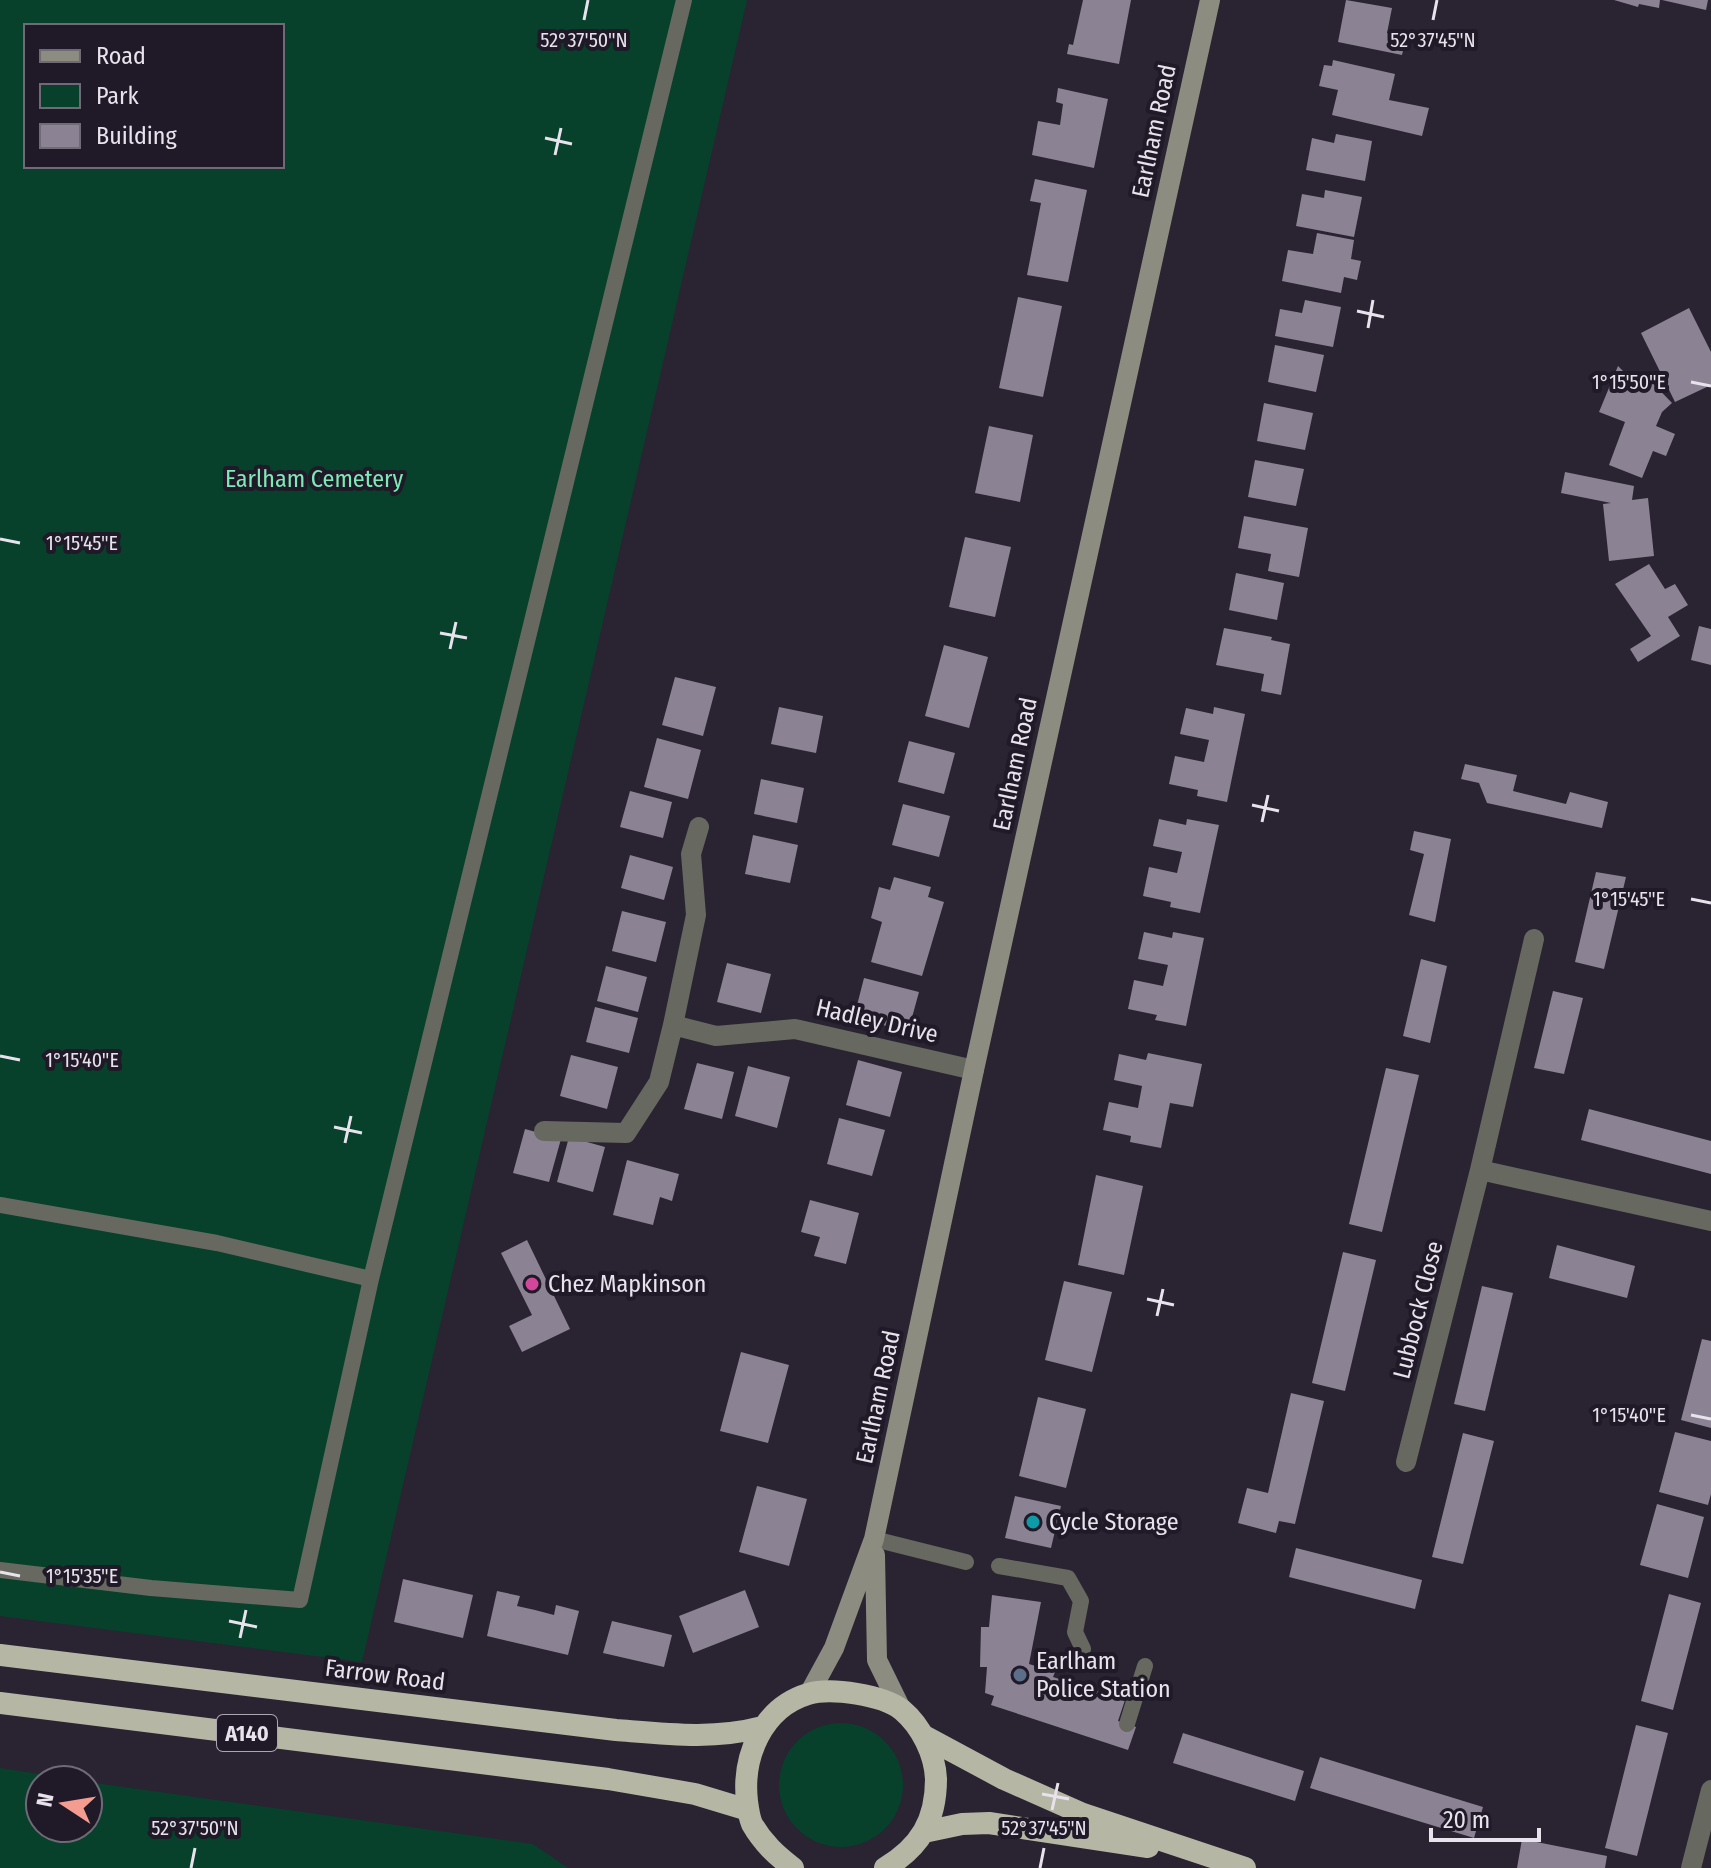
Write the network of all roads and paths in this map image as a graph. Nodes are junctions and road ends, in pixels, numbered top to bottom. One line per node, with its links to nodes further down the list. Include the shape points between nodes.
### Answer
1 (684, 0): 11 (lane)
2 (1210, 0): 6 (main road, Earlham Road)
3 (699, 827): 5 (street, via 691,854 696,915)
4 (1534, 939): 8 (street, Lubbock Close)
5 (673, 1025): 6 (street, Hadley Drive, via 716,1036 795,1029); 7 (street, via 659,1082 626,1133)
6 (974, 1070): 13 (main road, Earlham Road)
7 (544, 1131)
8 (1480, 1170): 10 (street); 12 (street, Lubbock Close)
9 (0, 1205): 11 (lane, via 217,1243)
10 (1711, 1221)
11 (371, 1279): 16 (lane, via 300,1600)
12 (1406, 1462)
13 (874, 1539): 14 (lane); 20 (main road, Earlham Road, via 834,1648); 22 (main road, Earlham Road, via 877,1660)
14 (966, 1562)
15 (999, 1566): 17 (lane, via 1068,1578 1081,1601 1075,1632)
16 (0, 1570)
17 (1083, 1649)
18 (0, 1655): 24 (highway, Farrow Road / A140, via 616,1730 698,1736)
19 (1145, 1666): 23 (lane)
20 (809, 1694): 22 (highway, via 837,1691); 24 (highway, A140, via 783,1707)
21 (0, 1703): 27 (highway, A140, via 608,1779 695,1794)
22 (901, 1709): 25 (highway)
23 (1127, 1724)
24 (763, 1727): 27 (highway, A140, via 750,1753 745,1781)
25 (924, 1736): 28 (highway, via 936,1778 936,1801); 29 (highway, via 1083,1814)
26 (1711, 1790): 34 (street)
27 (748, 1810): 31 (highway, A140, via 770,1851)
28 (924, 1832): 29 (highway, via 989,1823); 30 (highway)
29 (1220, 1860): 33 (highway)
30 (902, 1862): 32 (highway)
31 (793, 1868)
32 (885, 1868)
33 (1245, 1868)
34 (1691, 1868)

